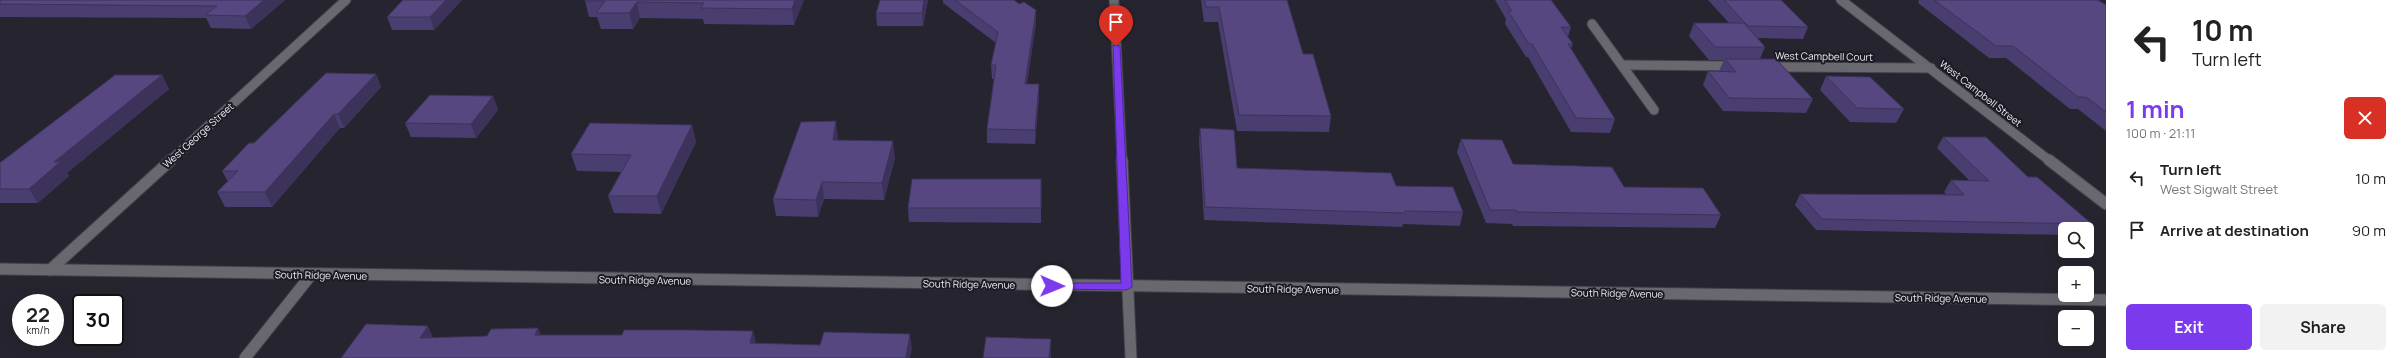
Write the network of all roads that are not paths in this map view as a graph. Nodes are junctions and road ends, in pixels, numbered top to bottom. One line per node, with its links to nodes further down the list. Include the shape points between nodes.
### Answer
1 (346, 0): 12 (street, West George Street)
2 (1114, 0): 14 (street)
3 (1841, 0): 8 (street, West Campbell Street)
4 (1592, 24): 5 (street)
5 (1622, 65): 6 (street); 9 (street)
6 (1748, 66)
7 (1764, 66): 8 (street, West Campbell Court)
8 (1931, 68): 10 (street, West Campbell Street)
9 (1654, 110)
10 (2106, 204)
11 (0, 269): 12 (street, South Ridge Avenue)
12 (50, 270): 13 (street, South Ridge Avenue)
13 (311, 275): 14 (street, South Ridge Avenue); 16 (street)
14 (1126, 287): 15 (street, South Ridge Avenue); 17 (street)
15 (2106, 300)
16 (245, 358)
17 (1131, 358)

